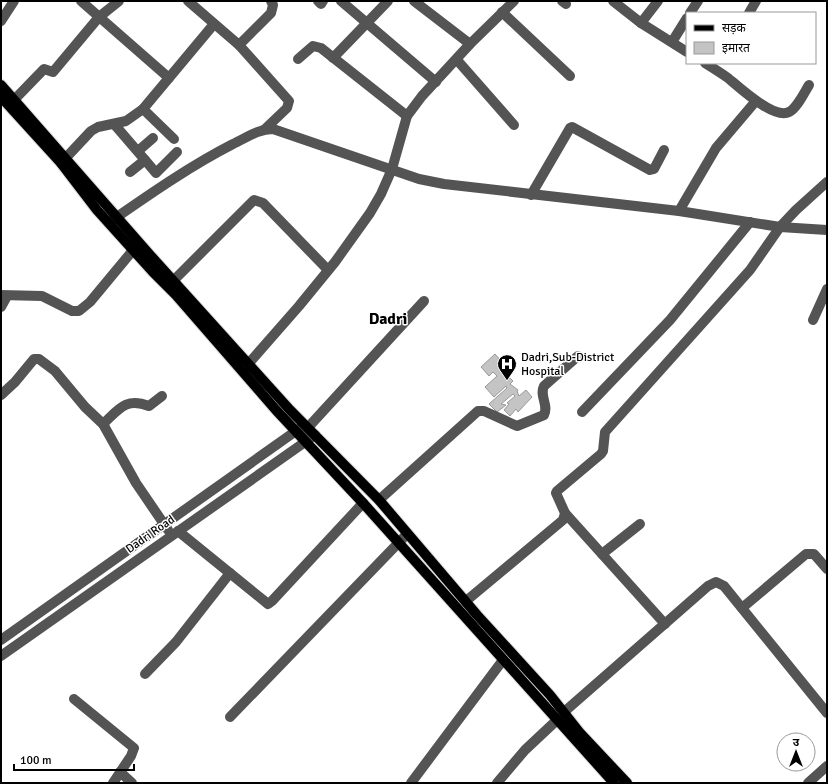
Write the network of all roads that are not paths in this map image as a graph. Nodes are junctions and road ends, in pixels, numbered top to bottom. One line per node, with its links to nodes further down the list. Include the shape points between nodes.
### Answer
1 (14, 1): 21 (street)
2 (81, 1): 19 (street)
3 (119, 1): 19 (street)
4 (188, 1): 24 (street)
5 (271, 1): 27 (street, via 271,13)
6 (318, 1): 7 (street, via 321,4)
7 (323, 1)
8 (341, 1): 23 (street)
9 (388, 1): 23 (street)
10 (414, 1): 26 (street)
11 (514, 1): 16 (street)
12 (614, 1): 22 (street)
13 (658, 1): 22 (street)
14 (698, 1): 17 (street)
15 (756, 1): 18 (street)
16 (502, 12): 26 (street); 33 (street)
17 (691, 12)
18 (750, 12)
19 (99, 17): 34 (street); 39 (street, via 53,72 44,69)
20 (686, 20): 25 (street)
21 (1, 21)
22 (641, 22): 25 (street)
23 (367, 23): 29 (street); 35 (street)
24 (214, 24): 27 (street); 34 (street)
25 (672, 42): 28 (street)
26 (470, 44): 31 (street)
27 (239, 45): 45 (street, via 289,101 287,108)
28 (686, 51)
29 (333, 58): 30 (street, via 321,48 313,46); 42 (street)
30 (298, 59)
31 (456, 60): 35 (street); 44 (street)
32 (707, 64): 40 (street, via 728,78)
33 (570, 76)
34 (169, 78): 41 (street)
35 (436, 82): 42 (street)
36 (1, 84): 39 (main road)
37 (809, 85): 40 (street, via 791,111 786,113)
38 (1, 97): 52 (main road)
39 (14, 100): 52 (main road)
40 (755, 102): 57 (street, via 716,148)
41 (143, 109): 43 (street, via 129,120); 47 (street)
42 (407, 116): 53 (street)
43 (114, 124): 49 (street); 52 (street, via 91,131)
44 (514, 125)
45 (265, 129): 53 (street, via 281,131); 58 (street, via 192,167)
46 (153, 138): 49 (street)
47 (174, 139)
48 (664, 150): 56 (street, via 654,169 650,170 572,127)
49 (138, 151): 51 (street)
50 (177, 152): 51 (street, via 156,173)
51 (145, 160): 54 (street)
52 (63, 161): 58 (main road)
53 (392, 169): 56 (street, via 419,179 444,184); 63 (street, via 370,214)
54 (130, 172)
55 (827, 182): 60 (street)
56 (531, 195): 57 (street)
57 (679, 211): 59 (street)
58 (113, 220): 62 (main road); 64 (main road)
59 (750, 222): 60 (street); 74 (street, via 670,320)
60 (780, 227): 61 (street); 79 (street, via 750,270 605,432 601,454 557,491)
61 (827, 230)
62 (134, 249): 66 (street, via 90,302 79,311 72,311 42,296); 76 (main road)
63 (328, 270): 64 (street, via 263,203 254,200); 71 (street)
64 (174, 281): 71 (main road)
65 (827, 289): 69 (street)
66 (4, 296): 68 (street)
67 (424, 301): 76 (street)
68 (1, 307)
69 (813, 320)
70 (578, 356): 77 (street, via 544,386 542,394 546,411 541,418 517,426 484,411 478,411)
71 (249, 363): 76 (main road)
72 (1, 395): 75 (street, via 31,361 39,359 64,380 85,407)
73 (162, 396): 75 (street, via 149,406 136,402 126,404)
74 (582, 412)
75 (103, 424): 81 (street, via 136,483)
76 (305, 433): 77 (main road); 78 (main road); 81 (street, Dadri Road); 82 (street, Dadri Road)
77 (379, 500): 83 (main road)
78 (363, 503): 84 (main road); 87 (street, via 270,603 265,602)
79 (565, 512): 85 (street); 88 (street, via 563,520)
80 (640, 524): 85 (street)
81 (164, 525): 82 (street); 90 (street, Dadri Road)
82 (175, 533): 87 (street); 91 (street, Dadri Road)
83 (407, 534): 84 (street); 88 (main road)
84 (397, 542): 95 (main road); 100 (street)
85 (602, 554): 92 (street)
86 (827, 569): 89 (street, via 814,554 806,554)
87 (230, 573): 96 (street, via 176,642)
88 (466, 601): 99 (main road)
89 (742, 608): 92 (street, via 724,586 716,582); 98 (street)
90 (42, 611): 91 (street); 93 (street, Dadri Road)
91 (49, 622): 94 (street, Dadri Road)
92 (664, 624): 99 (street)
93 (1, 640)
94 (1, 656)
95 (503, 660): 99 (main road); 105 (street)
96 (145, 674)
97 (74, 698): 102 (street, via 134,748)
98 (827, 713)
99 (561, 716): 106 (street, via 525,750); 107 (main road); 108 (main road)
100 (230, 717)
101 (827, 766): 109 (street)
102 (120, 772): 103 (street); 104 (street)
103 (113, 783)
104 (132, 783)
105 (411, 783)
106 (497, 783)
107 (614, 783)
108 (627, 783)
109 (808, 783)

